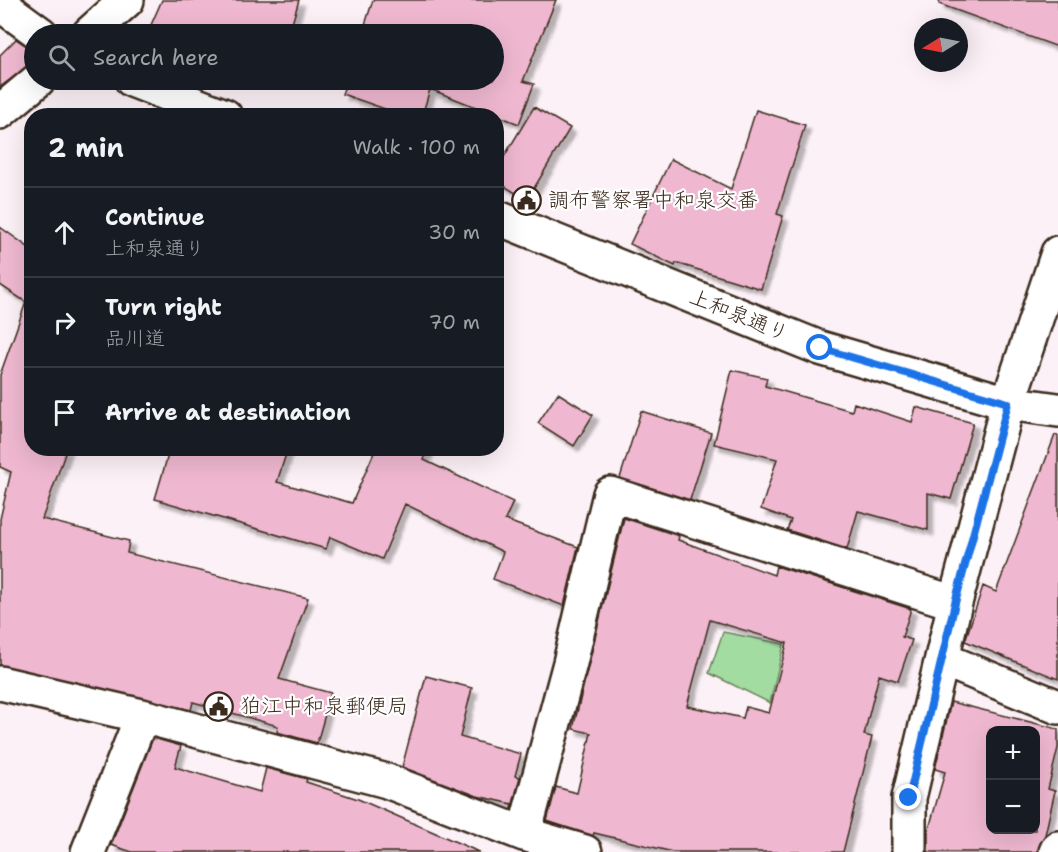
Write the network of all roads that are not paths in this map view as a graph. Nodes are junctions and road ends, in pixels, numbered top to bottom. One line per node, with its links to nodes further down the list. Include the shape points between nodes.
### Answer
1 (127, 0): 4 (street)
2 (0, 4): 3 (street)
3 (27, 24)
4 (100, 24)
5 (26, 90): 8 (street)
6 (158, 90): 7 (street)
7 (204, 108)
8 (0, 112)
9 (504, 220): 11 (street, 上和泉通り, via 820,348)
10 (1058, 253): 11 (street)
11 (1008, 403): 12 (street, 上和泉通り); 13 (street)
12 (1058, 410)
13 (955, 603): 14 (street); 18 (street, via 610,494)
14 (942, 659): 16 (street); 22 (street, via 909,798)
15 (0, 683): 17 (street)
16 (1058, 707)
17 (142, 716): 18 (street, via 387,781); 20 (street)
18 (524, 834): 21 (street)
19 (1058, 848): 23 (street)
20 (88, 852)
21 (585, 852)
22 (909, 852)
23 (1056, 852)

